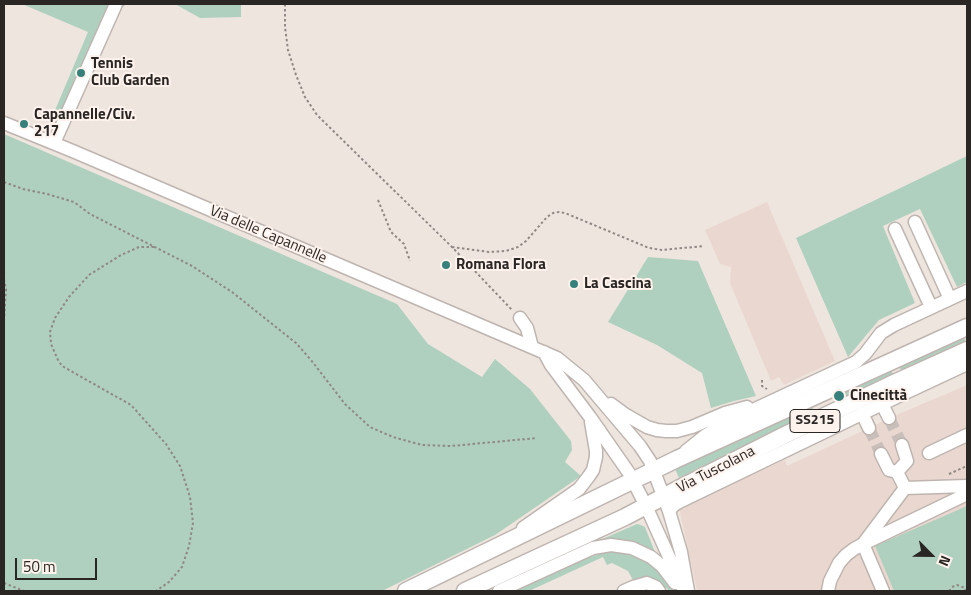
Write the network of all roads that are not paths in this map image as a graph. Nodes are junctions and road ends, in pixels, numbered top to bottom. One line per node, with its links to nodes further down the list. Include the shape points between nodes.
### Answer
1 (116, 4): 3 (street)
2 (4, 123): 3 (street, Via delle Capannelle)
3 (54, 143): 11 (street, Via delle Capannelle)
4 (914, 222): 7 (street)
5 (895, 229): 8 (street)
6 (967, 291): 7 (street, Via Tuscolana)
7 (950, 299): 8 (street, Via Tuscolana)
8 (931, 307): 16 (street, Via Tuscolana, via 885,330 856,362)
9 (520, 318): 11 (street)
10 (967, 327): 25 (main road, Via Tuscolana / SS215)
11 (538, 350): 14 (street, Via delle Capannelle, via 557,358); 18 (street)
12 (967, 350): 32 (main road, Via Tuscolana / SS215, via 785,435)
13 (967, 364): 15 (street, Via Tuscolana)
14 (584, 380): 16 (street, via 626,415 662,431 685,429 731,411); 26 (street, Via delle Capannelle, via 640,446)
15 (882, 404): 17 (street, Via Tuscolana); 19 (street)
16 (760, 406): 25 (street, Via Tuscolana, via 706,435)
17 (862, 414): 20 (street); 32 (street, Via Tuscolana, via 684,499)
18 (590, 418): 28 (street); 35 (street, via 596,458 586,481)
19 (889, 418)
20 (868, 428)
21 (967, 435): 23 (street)
22 (902, 445): 27 (street, via 907,461)
23 (929, 453)
24 (882, 454): 27 (street, via 889,470)
25 (677, 459): 26 (main road, Via Tuscolana / SS215)
26 (654, 470): 28 (main road, Via Tuscolana / SS215); 32 (street, Via delle Capannelle)
27 (897, 472): 30 (street)
28 (633, 480): 33 (street); 35 (main road, Via Tuscolana / SS215)
29 (967, 486): 30 (street)
30 (905, 488): 34 (street)
31 (967, 494): 34 (street)
32 (667, 504): 33 (main road, Via Tuscolana / SS215); 41 (street, Via delle Capannelle, via 681,552)
33 (646, 506): 37 (main road, Via Tuscolana / SS215); 41 (street)
34 (863, 544): 42 (street, via 839,563); 43 (street)
35 (498, 546): 36 (main road, Via Tuscolana / SS215)
36 (406, 591)
37 (465, 591)
38 (499, 591): 41 (street, via 593,548 611,545 632,548 651,557)
39 (624, 591): 40 (street, via 647,583)
40 (659, 591)
41 (685, 591)
42 (828, 591)
43 (883, 591)

